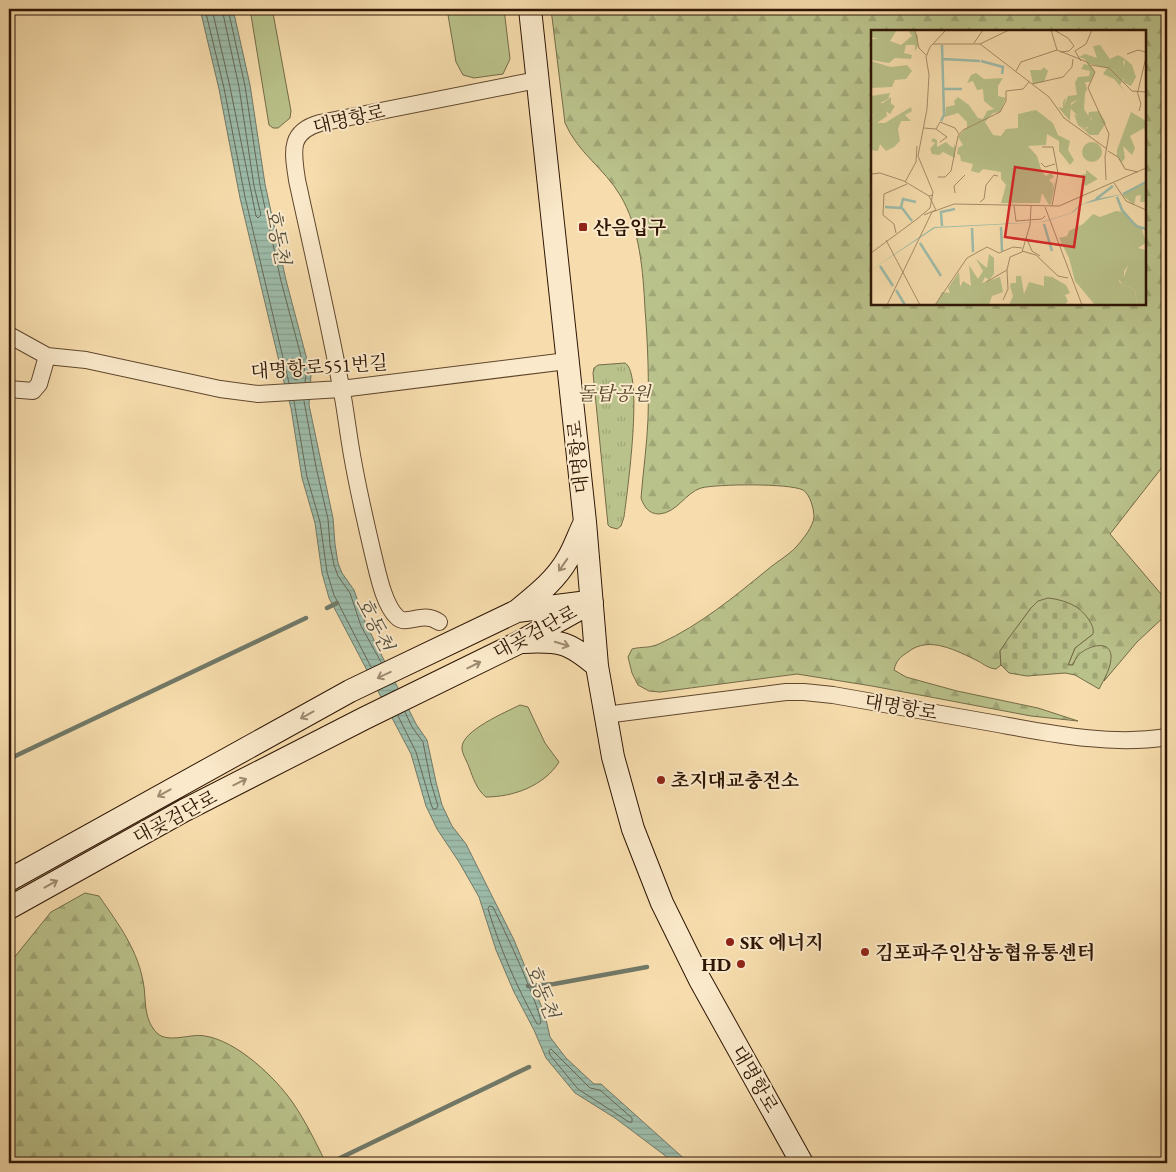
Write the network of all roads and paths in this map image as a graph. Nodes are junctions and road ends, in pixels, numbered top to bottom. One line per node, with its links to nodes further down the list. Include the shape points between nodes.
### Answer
1 (530, 9): 2 (main road, 대명항로)
2 (537, 80): 5 (main road, 대명항로); 7 (street, 대명항로, via 320,123 308,126 300,134 295,143 294,160)
3 (9, 335): 4 (street, 대명항로551번길)
4 (46, 356): 6 (street, via 39,384 33,391); 7 (street, 대명항로551번길, via 86,360 258,394)
5 (567, 361): 7 (street, 대명항로551번길); 8 (main road, 대명항로)
6 (9, 389)
7 (338, 389): 11 (street, 대명항로, via 363,513 390,609 398,619 408,621 423,616)
8 (585, 522): 9 (main road, 대명항로); 10 (main road, one-way to 10, via 558,574)
9 (592, 602): 10 (main road, 대곶검단로); 12 (main road, 대곶검단로); 13 (main road, 대명항로)
10 (517, 611): 16 (main road, 대곶검단로, one-way to 16, via 350,691)
11 (439, 622)
12 (520, 642): 13 (main road, one-way to 13, via 550,640 567,645); 17 (main road, 대곶검단로, one-way to 12, via 185,810)
13 (597, 666): 14 (main road, 대명항로)
14 (605, 714): 15 (street, 대명항로, via 804,692 1095,738 1128,741); 18 (main road, 대명항로, via 633,829 662,902 700,980)
15 (1167, 737)
16 (9, 880)
17 (9, 908)
18 (802, 1163)

